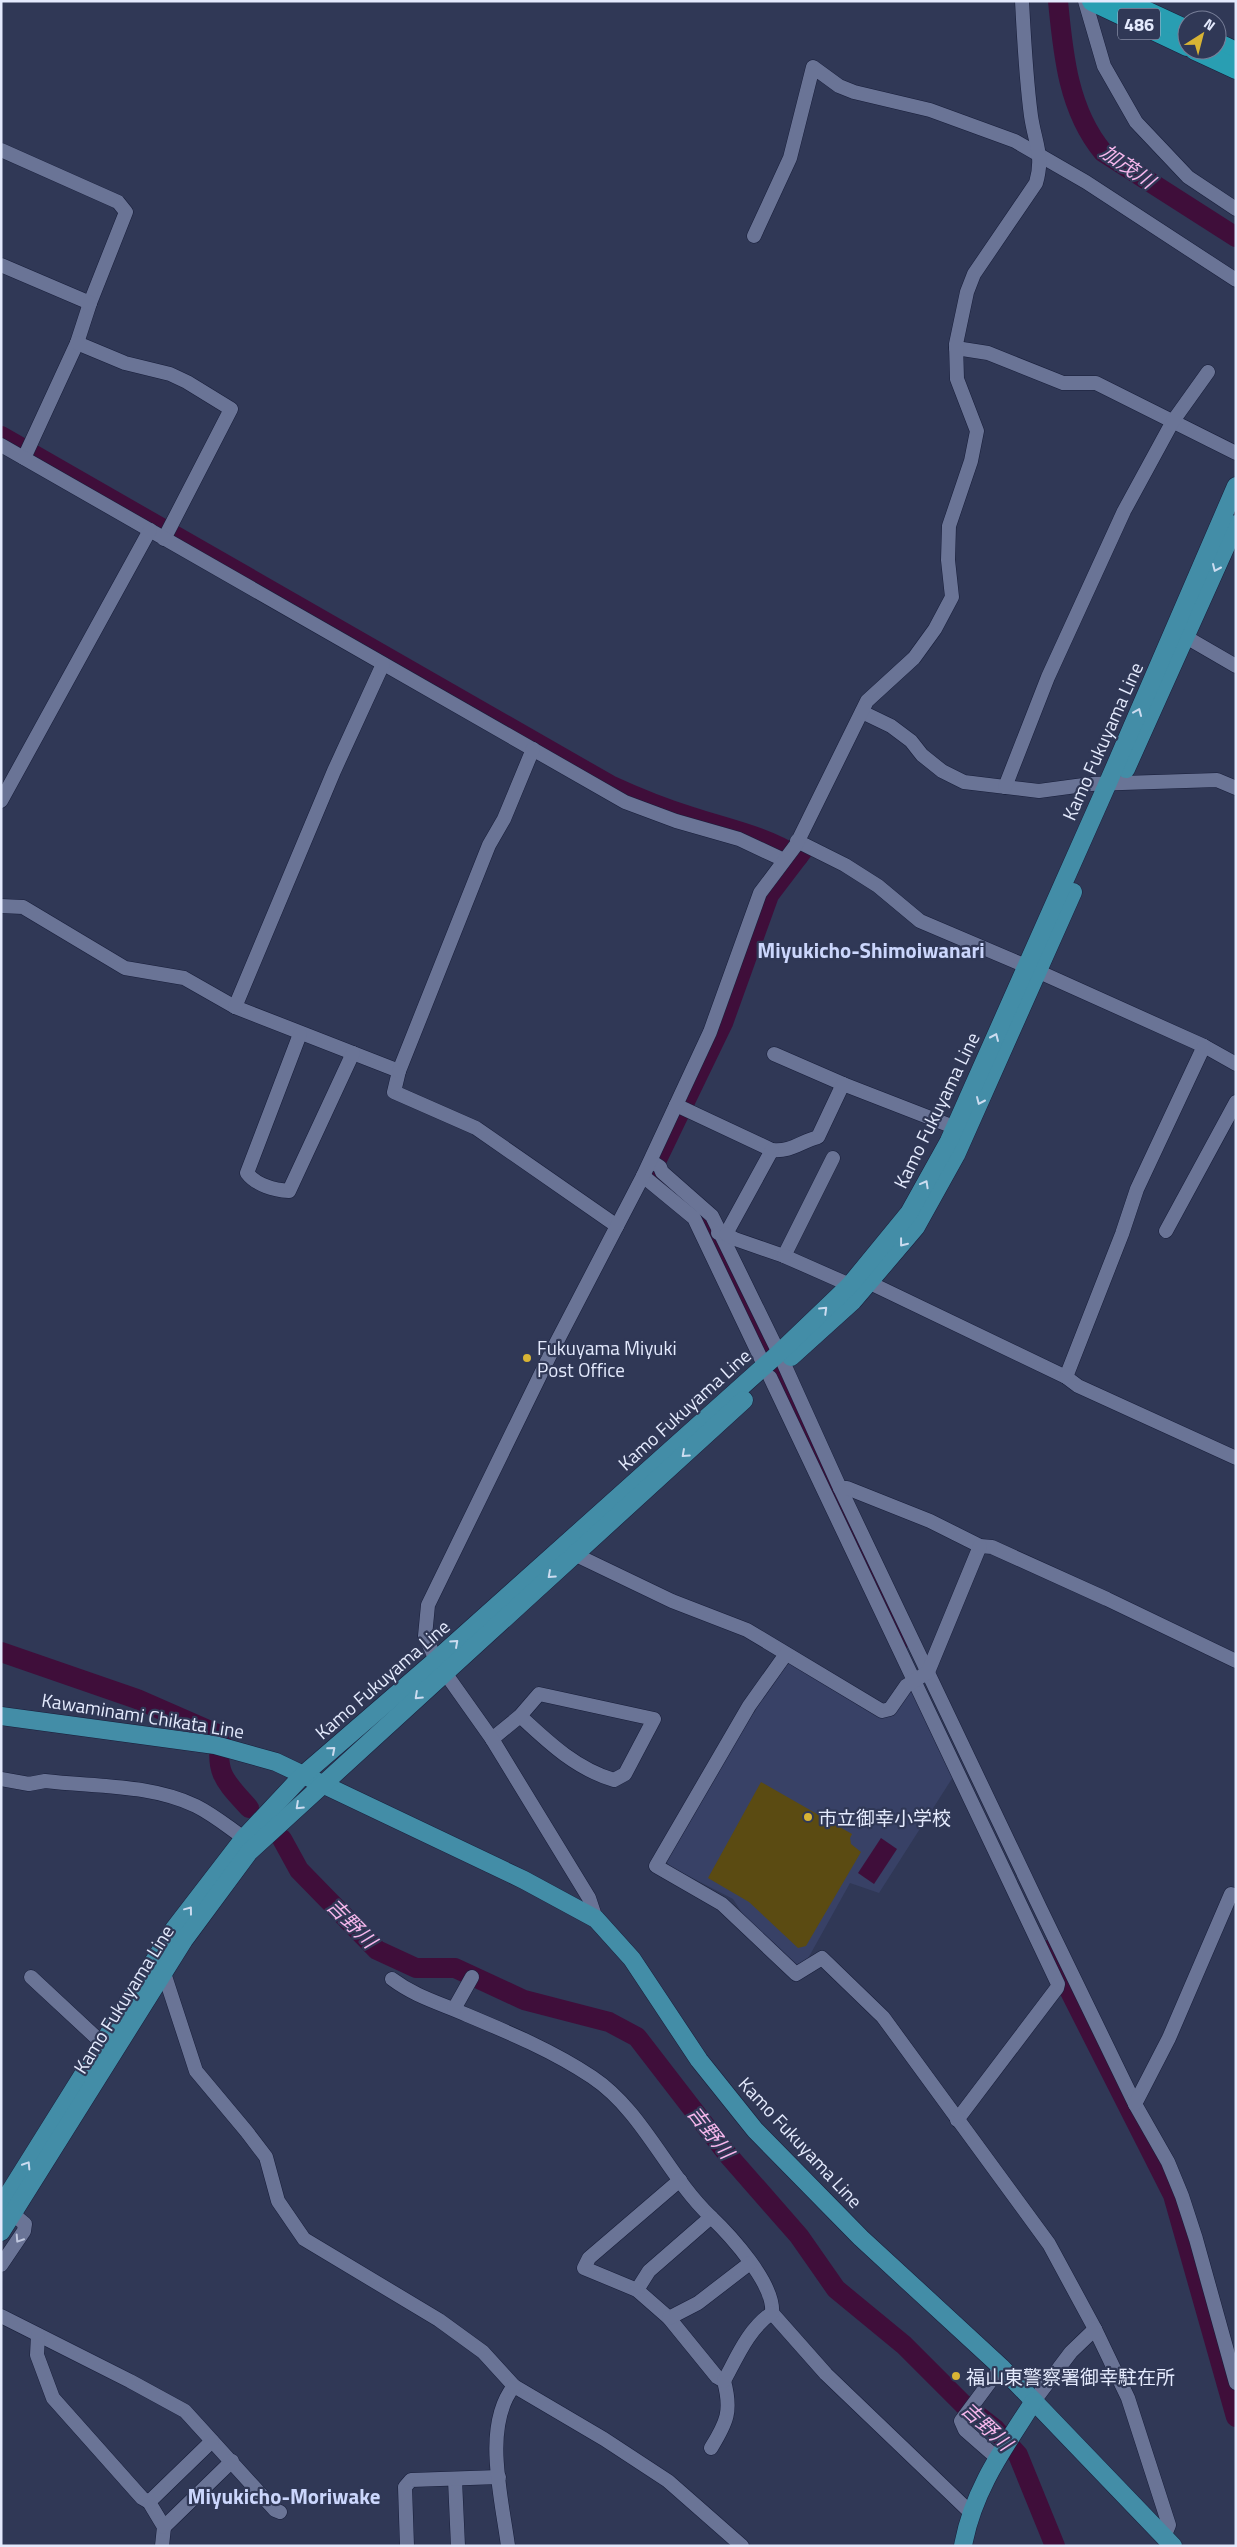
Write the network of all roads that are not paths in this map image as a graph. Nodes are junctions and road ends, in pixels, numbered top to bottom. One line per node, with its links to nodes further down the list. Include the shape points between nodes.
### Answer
1 (1022, 1): 10 (street, via 1032,119)
2 (1085, 1): 11 (street, via 1104,66 1136,122 1188,177)
3 (1092, 1): 6 (highway, 486)
4 (1124, 1): 5 (highway, 486)
5 (1177, 25)
6 (1177, 41)
7 (1217, 60): 8 (highway)
8 (1236, 69)
9 (1, 150): 15 (street, via 118,202 126,212)
10 (1040, 154): 12 (street, via 1015,140 939,113 854,92 813,67 790,158); 14 (street); 17 (street, via 1036,184 974,274 966,292)
11 (1236, 209)
12 (754, 236)
13 (1, 265): 15 (street)
14 (1236, 280)
15 (90, 303): 16 (street)
16 (77, 343): 21 (street); 26 (street, via 125,363 178,378 230,409)
17 (956, 348): 19 (street, via 988,353 1063,383 1096,383); 30 (street, via 957,379 977,431 971,461 949,526 952,597 914,658 867,701)
18 (1208, 372): 19 (street)
19 (1173, 421): 22 (street); 33 (street, via 1124,512 1060,651)
20 (1, 445): 21 (street)
21 (27, 452): 25 (street)
22 (1236, 453)
23 (1236, 486): 32 (main road, Kamo Fukuyama Line, one-way to 23)
24 (1236, 524): 27 (main road, Kamo Fukuyama Line, one-way to 27)
25 (150, 530): 26 (street); 35 (street)
26 (164, 539): 28 (street)
27 (1186, 637): 29 (street); 32 (main road, Kamo Fukuyama Line)
28 (383, 664): 31 (street); 39 (street)
29 (1236, 666)
30 (862, 712): 33 (street, via 911,740 922,755 942,771 964,782); 36 (street)
31 (534, 750): 36 (street, via 625,802 676,821); 45 (street, via 489,845)
32 (1113, 784): 33 (street, via 1039,791); 34 (street, via 1217,780); 38 (main road, Kamo Fukuyama Line)
33 (1005, 787)
34 (1236, 788)
35 (1, 801)
36 (790, 851): 38 (street, via 845,865 878,886 920,921); 48 (street, via 760,893)
37 (1, 906): 39 (street, via 23,907 125,968 184,978)
38 (1032, 969): 41 (street); 49 (main road, Kamo Fukuyama Line)
39 (234, 1007): 40 (street)
40 (300, 1034): 42 (street); 42 (street, via 247,1173 275,1190 289,1191)
41 (1204, 1046): 44 (street); 61 (street, via 1137,1189)
42 (353, 1053): 45 (street)
43 (774, 1054): 46 (street)
44 (1236, 1064)
45 (399, 1071): 54 (street, via 394,1092 476,1128)
46 (843, 1084): 49 (street); 50 (street, via 818,1137 787,1151)
47 (1236, 1102): 55 (street)
48 (680, 1107): 50 (street); 52 (street)
49 (961, 1130): 58 (main road, Kamo Fukuyama Line, one-way to 58, via 956,1155 916,1227); 59 (main road, Kamo Fukuyama Line, one-way to 49, via 909,1213)
50 (772, 1150): 56 (street)
51 (833, 1158): 57 (street)
52 (653, 1162): 53 (street); 56 (street, via 712,1216)
53 (643, 1176): 54 (street); 56 (street)
54 (617, 1226): 68 (street, via 428,1605 425,1636)
55 (1166, 1231)
56 (716, 1235): 57 (street); 60 (street); 60 (street)
57 (784, 1256): 59 (street)
58 (870, 1283): 59 (street); 60 (main road, Kamo Fukuyama Line, via 853,1301); 61 (street)
59 (850, 1286): 60 (main road, Kamo Fukuyama Line, one-way to 59)
60 (774, 1365): 63 (street); 65 (main road, Kamo Fukuyama Line, one-way to 65); 68 (main road, Kamo Fukuyama Line, one-way to 60); 69 (street)
61 (1066, 1377): 62 (street, via 1078,1386)
62 (1236, 1458)
63 (840, 1488): 64 (street, via 921,1518); 69 (street)
64 (980, 1546): 67 (street, via 992,1547); 69 (street)
65 (574, 1554): 66 (street, via 672,1601 747,1630); 68 (main road, Kamo Fukuyama Line, one-way to 68)
66 (786, 1654): 69 (street, via 882,1711 890,1709 906,1686); 86 (street, via 749,1706 656,1866 722,1904 796,1974 822,1958 883,2017)
67 (1236, 1661)
68 (440, 1666): 72 (street); 73 (main road, Kamo Fukuyama Line, one-way to 68); 75 (main road, Kamo Fukuyama Line, one-way to 75)
69 (920, 1677): 85 (street); 86 (street, via 1058,1984)
70 (1, 1716): 73 (main road, Kawaminami Chikata Line, via 221,1746 276,1762)
71 (520, 1716): 71 (street, via 557,1750 595,1775 614,1780 625,1774 654,1719 539,1694); 72 (street)
72 (492, 1739): 78 (street, via 589,1898)
73 (303, 1775): 75 (main road, Kamo Fukuyama Line); 76 (main road, Kamo Fukuyama Line)
74 (1, 1779): 76 (street, via 167,1794 216,1817)
75 (323, 1783): 78 (main road, Kamo Fukuyama Line, via 524,1880); 79 (main road, Kamo Fukuyama Line, one-way to 79, via 237,1866)
76 (244, 1838): 84 (main road, Kamo Fukuyama Line, one-way to 76, via 174,1929)
77 (1236, 1896): 85 (street, via 1231,1894 1169,2038)
78 (596, 1919): 99 (main road, Kamo Fukuyama Line, via 632,1959 699,2060 756,2130 861,2238)
79 (164, 1973): 88 (main road, Kamo Fukuyama Line); 102 (street, via 196,2072 266,2158 278,2201 304,2239 439,2320 483,2352)
80 (31, 1977): 84 (street)
81 (472, 1977): 83 (street)
82 (392, 1979): 83 (street, via 412,1994)
83 (454, 2009): 87 (street, via 529,2041 593,2078 614,2094)
84 (102, 2043): 88 (main road, Kamo Fukuyama Line, one-way to 84)
85 (1136, 2104): 101 (street, via 1168,2162 1182,2196)
86 (957, 2120): 97 (street, via 1049,2244)
87 (680, 2180): 89 (street); 93 (street, via 590,2258 584,2268)
88 (4, 2207): 90 (main road, Kamo Fukuyama Line); 92 (street, one-way to 92, via 25,2224 24,2231)
89 (711, 2217): 91 (street); 93 (street, via 649,2271)
90 (1, 2232)
91 (750, 2263): 94 (street, via 769,2293); 96 (street, via 698,2302)
92 (1, 2266)
93 (637, 2290): 96 (street)
94 (772, 2313): 100 (street, via 764,2318 744,2344); 112 (street, via 826,2374)
95 (1, 2316): 98 (street)
96 (669, 2318): 100 (street, via 717,2377)
97 (1095, 2329): 103 (street, via 1071,2352); 114 (street, via 1128,2398 1169,2525)
98 (38, 2335): 104 (street, via 185,2411); 110 (street, via 37,2355 53,2398)
99 (1001, 2367): 103 (main road, Kamo Fukuyama Line); 106 (street, via 961,2421 965,2430)
100 (724, 2381): 105 (street, via 730,2402 721,2431)
101 (1236, 2383)
102 (514, 2386): 108 (street, via 508,2393 496,2432); 119 (street, via 668,2481)
103 (1034, 2401): 106 (main road); 114 (main road, Kamo Fukuyama Line)
104 (212, 2441): 107 (street); 110 (street)
105 (711, 2448)
106 (1004, 2448): 112 (main road)
107 (232, 2461): 111 (street); 113 (street)
108 (499, 2477): 109 (street); 118 (street)
109 (455, 2480): 116 (street, via 411,2480 405,2487); 117 (street)
110 (148, 2502): 113 (street)
111 (280, 2512)
112 (970, 2512): 120 (main road)
113 (164, 2527): 115 (street)
114 (1168, 2541)
115 (162, 2546)
116 (407, 2546)
117 (458, 2546)
118 (508, 2546)
119 (742, 2546)
120 (963, 2546)

